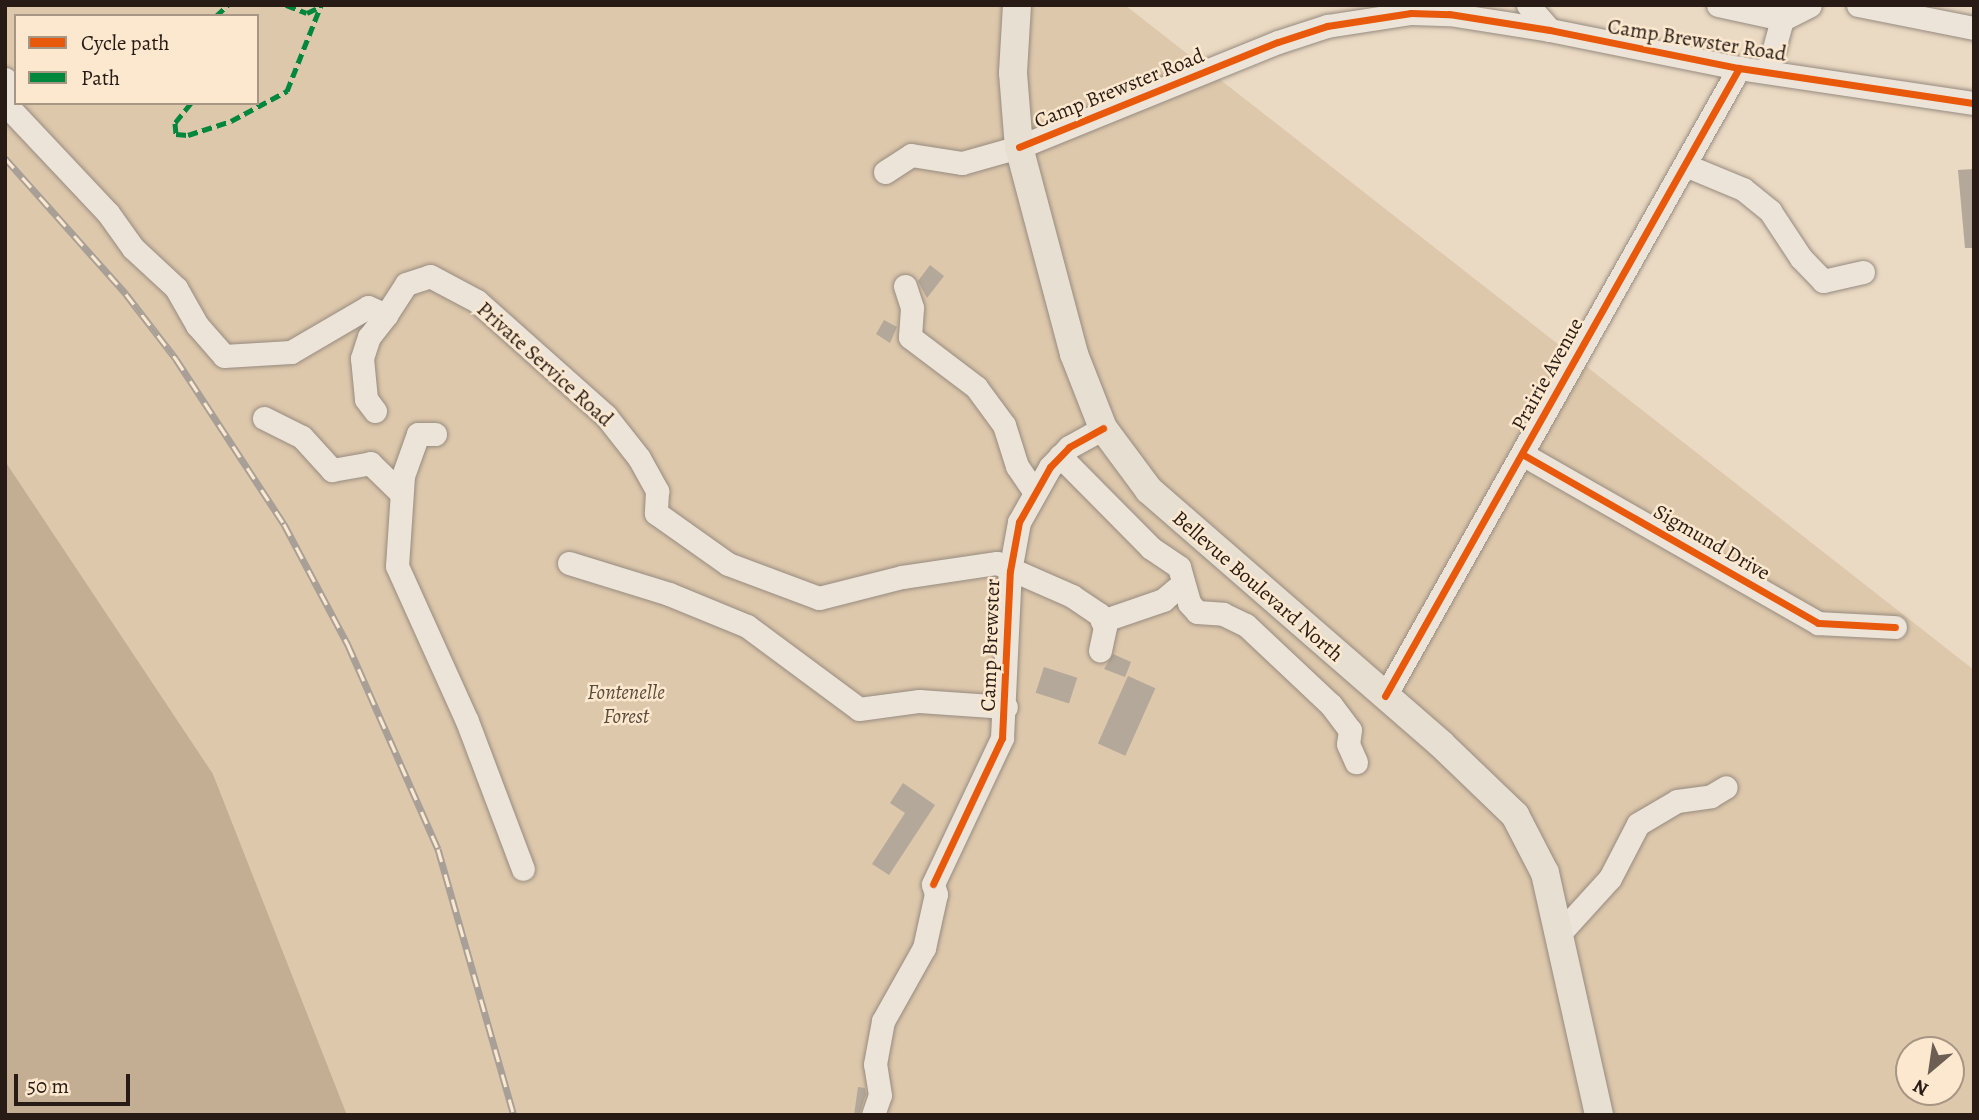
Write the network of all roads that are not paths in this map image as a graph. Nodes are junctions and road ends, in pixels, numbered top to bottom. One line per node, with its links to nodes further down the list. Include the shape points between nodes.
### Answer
1 (1017, 5): 13 (main road, Bellevue Boulevard North, via 1013,74)
2 (1528, 5): 8 (street)
3 (1718, 5): 6 (street)
4 (1810, 5): 6 (street)
5 (1858, 5): 7 (street)
6 (1785, 12): 10 (street)
7 (1974, 28)
8 (1550, 30): 9 (street, Camp Brewster Road); 13 (street, Camp Brewster Road, via 1449,14 1411,13 1326,26)
9 (1739, 68): 10 (street, Camp Brewster Road); 14 (street, Prairie Avenue)
10 (1768, 70): 12 (street, Camp Brewster Road)
11 (5, 79): 18 (street, via 10,109 108,213 133,248 176,288 224,356 291,352 368,307)
12 (1974, 103)
13 (1019, 147): 15 (street, Camp Brewster Road, via 962,163 911,155); 21 (main road, Bellevue Boulevard North, via 1074,354)
14 (1685, 165): 16 (street, via 1743,189 1770,211 1801,258 1823,281); 23 (street, Prairie Avenue)
15 (886, 172)
16 (1863, 272)
17 (905, 285): 25 (street, via 912,307 910,337 976,387 1004,425 1017,466)
18 (386, 314): 19 (street, via 362,358 366,399); 28 (street, Private Service Road, via 406,284 430,276 477,301 606,416 639,458 657,491 656,513 740,568 819,598 902,577 997,564)
19 (375, 411)
20 (264, 418): 26 (street, via 302,437 332,470 370,463)
21 (1102, 428): 24 (street, Camp Brewster); 33 (main road, Bellevue Boulevard North, via 1149,490)
22 (435, 434): 26 (street, via 418,434)
23 (1522, 454): 31 (street, Sigmund Drive, via 1818,623); 33 (street, Prairie Avenue)
24 (1060, 456): 25 (street, Camp Brewster); 29 (street, via 1151,548 1179,567)
25 (1034, 490): 28 (street, Camp Brewster, via 1019,522)
26 (401, 493): 37 (street, via 397,566 467,721)
27 (569, 563): 34 (street, via 669,594 747,626 859,709 919,701)
28 (1010, 571): 30 (street, via 1072,596); 34 (street, Camp Brewster)
29 (1183, 583): 30 (street, via 1163,600); 35 (street, via 1189,603 1198,612 1223,614 1246,625 1331,705 1350,730 1348,744)
30 (1102, 621): 32 (street)
31 (1895, 627)
32 (1100, 650)
33 (1385, 696): 38 (main road, Bellevue Boulevard North, via 1515,815 1545,873)
34 (1006, 707): 39 (street, Camp Brewster, via 1002,738 933,884 936,894 924,948 883,1021 875,1064 880,1095)
35 (1356, 762)
36 (1726, 787): 38 (street, via 1712,796 1677,801 1638,824 1610,878)
37 (523, 869)
38 (1560, 933): 40 (main road, Bellevue Boulevard North)
39 (873, 1115)
40 (1599, 1115)

